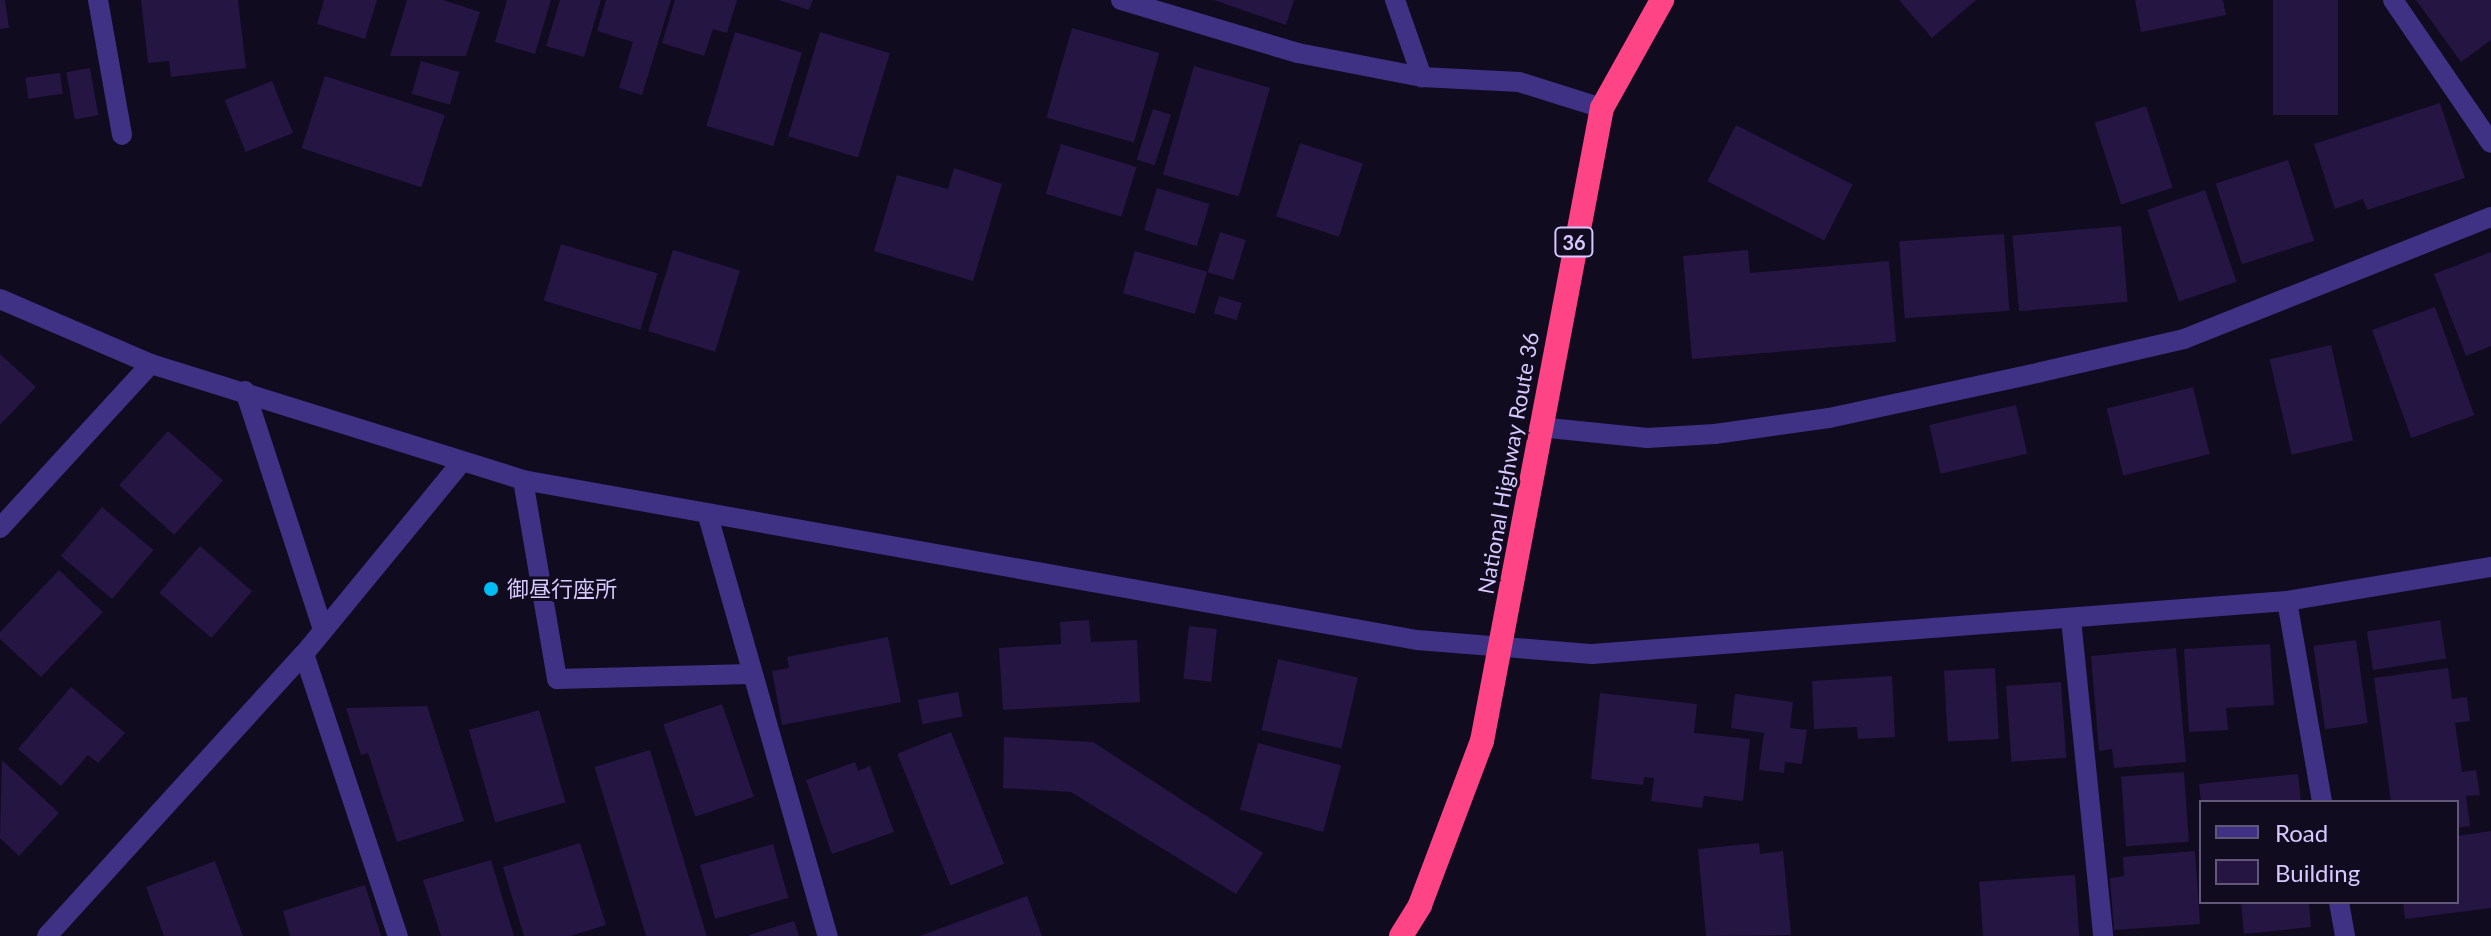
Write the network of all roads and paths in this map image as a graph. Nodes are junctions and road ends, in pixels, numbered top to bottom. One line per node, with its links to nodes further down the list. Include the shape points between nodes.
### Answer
1 (98, 0): 8 (street)
2 (1121, 0): 6 (street, via 1298,53)
3 (1395, 0): 6 (street)
4 (1662, 0): 7 (highway, National Highway Route 36 / 36)
5 (2393, 0): 9 (street)
6 (1422, 77): 7 (street, via 1519,82)
7 (1602, 108): 14 (highway, National Highway Route 36 / 36)
8 (122, 135)
9 (2491, 143)
10 (2491, 217): 14 (street, via 2184,339 2041,372 1829,418 1715,434 1647,438)
11 (0, 299): 12 (street)
12 (151, 364): 13 (street); 18 (street)
13 (245, 391): 15 (street); 22 (street)
14 (1539, 427): 23 (highway, National Highway Route 36 / 36)
15 (461, 463): 16 (street); 22 (street)
16 (523, 480): 17 (street); 25 (street, via 557,679)
17 (708, 516): 23 (street, via 1417,640); 25 (street)
18 (0, 528)
19 (2490, 574): 20 (street)
20 (2287, 601): 21 (street); 26 (street)
21 (2071, 619): 23 (street, via 1592,654); 32 (street)
22 (322, 627): 24 (street)
23 (1503, 647): 31 (highway, National Highway Route 36 / 36, via 1482,741 1420,905)
24 (304, 654): 28 (street); 29 (street)
25 (750, 674): 30 (street)
26 (2322, 800)
27 (2339, 904): 33 (street)
28 (47, 936)
29 (398, 936)
30 (828, 936)
31 (1401, 936)
32 (2103, 936)
33 (2345, 936)

